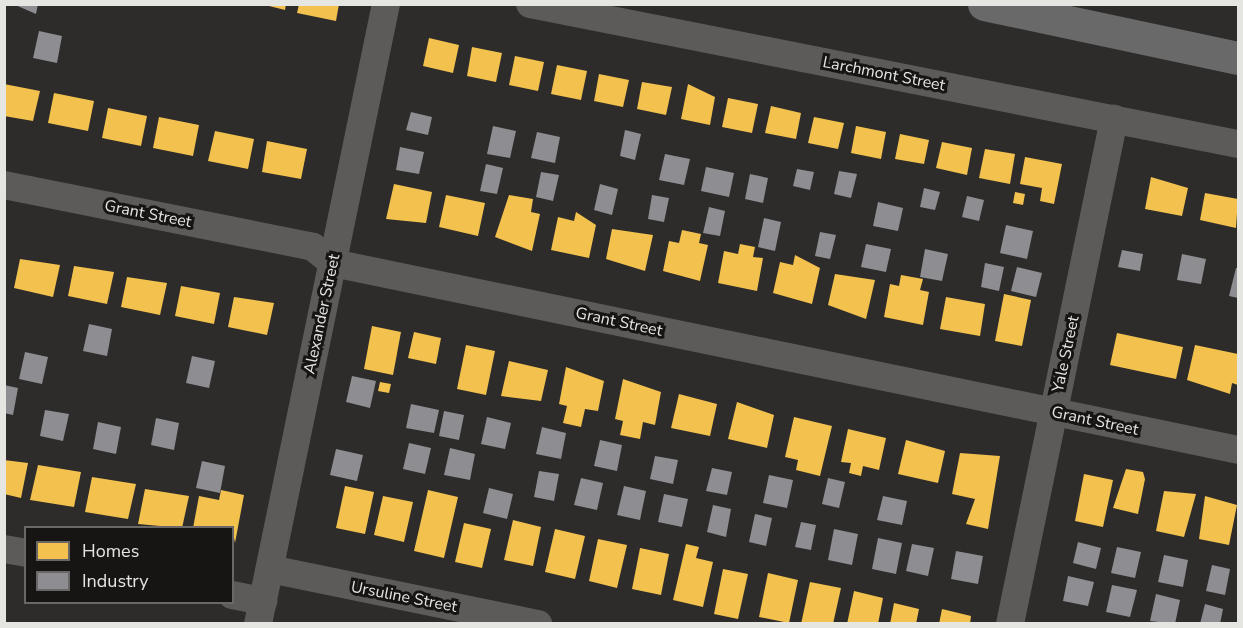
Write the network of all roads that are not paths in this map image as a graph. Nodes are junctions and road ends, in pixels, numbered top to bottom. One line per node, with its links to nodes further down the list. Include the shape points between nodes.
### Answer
1 (386, 4): 8 (street, Alexander Street)
2 (530, 4): 5 (street, Larchmont Street)
3 (984, 4): 4 (highway)
4 (1239, 58)
5 (1114, 119): 6 (street, Larchmont Street); 9 (street, Yale Street)
6 (1239, 144)
7 (4, 184): 8 (street, Grant Street, via 313,247)
8 (333, 263): 9 (street, Grant Street); 13 (street, Alexander Street)
9 (1054, 412): 10 (street, Grant Street); 17 (street, Yale Street)
10 (1239, 450)
11 (4, 549): 12 (street)
12 (24, 553)
13 (270, 569): 15 (street, Alexander Street); 16 (street, Ursuline Street)
14 (234, 596): 15 (street)
15 (261, 612)
16 (538, 624)
17 (1010, 624)

